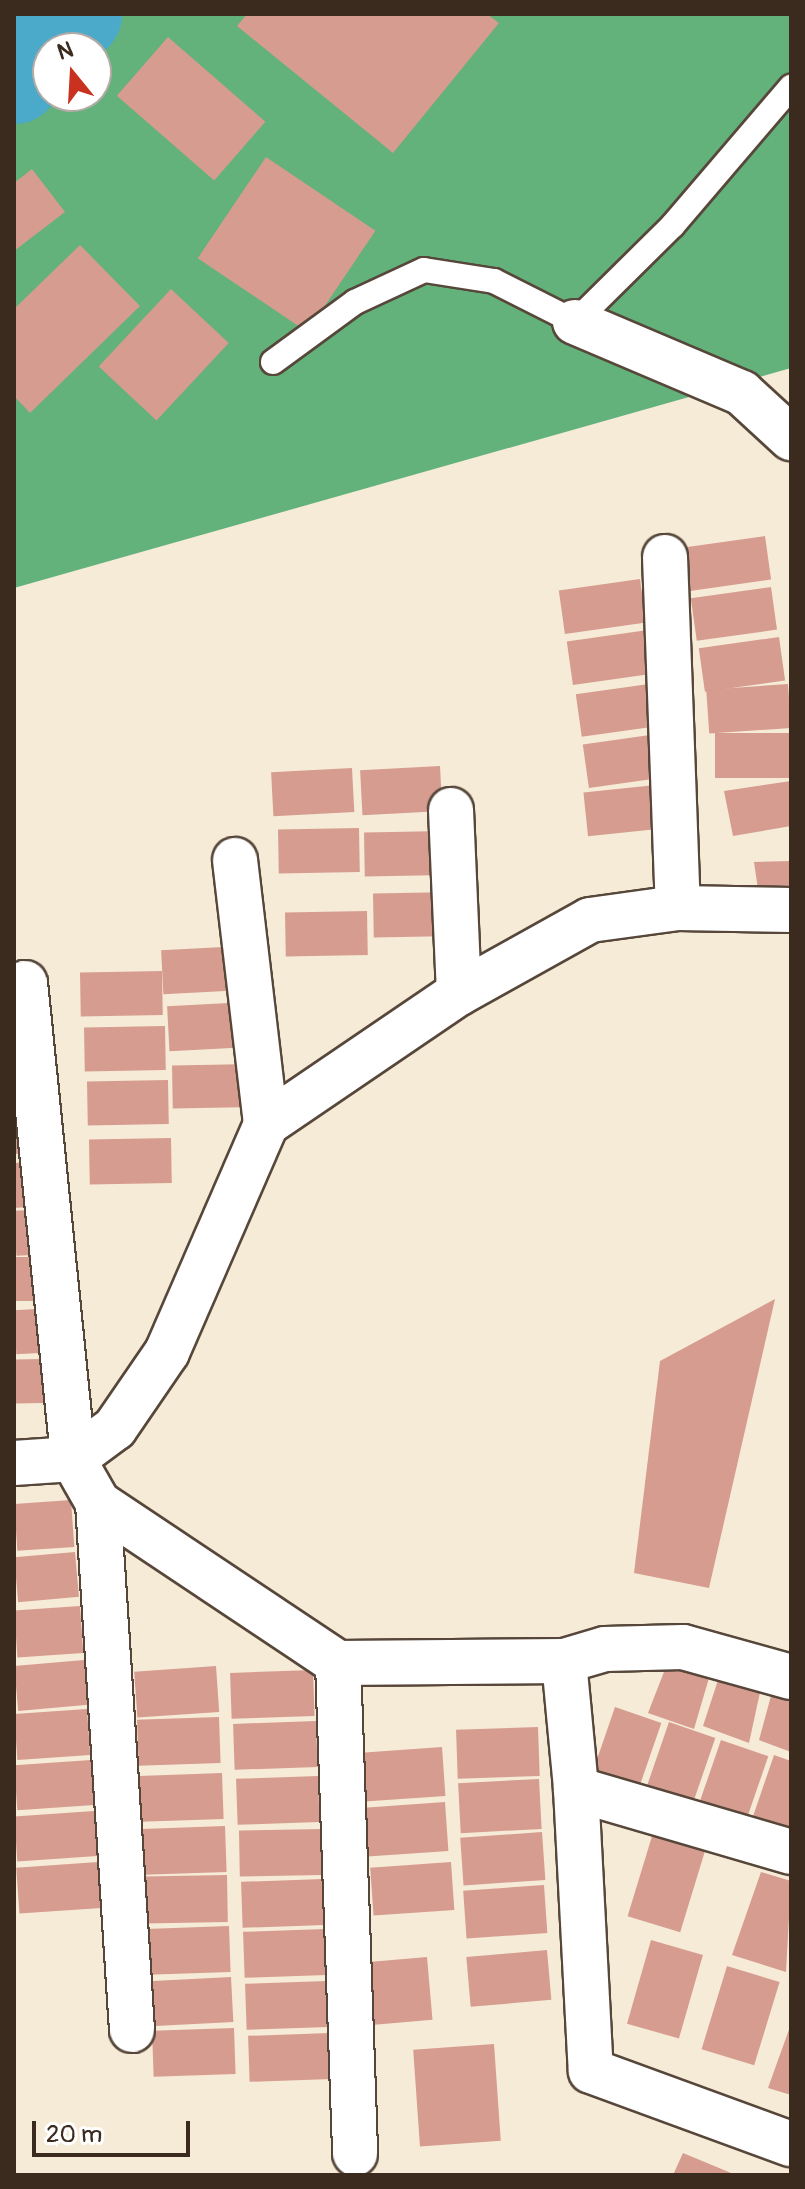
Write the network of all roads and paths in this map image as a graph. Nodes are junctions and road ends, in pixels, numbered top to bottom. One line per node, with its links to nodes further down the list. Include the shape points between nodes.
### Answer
1 (791, 87): 2 (lane, via 673,225)
2 (575, 322): 3 (lane, via 494,281 424,270 355,302); 4 (street, via 742,393)
3 (273, 362)
4 (791, 438)
5 (665, 557): 8 (street)
6 (451, 810): 11 (street)
7 (235, 860): 12 (street)
8 (678, 908): 9 (street); 11 (street, via 590,920)
9 (791, 910)
10 (25, 983): 13 (street)
11 (459, 993): 12 (street)
12 (266, 1124): 13 (street, via 167,1352 115,1428)
13 (73, 1459): 14 (street); 15 (street)
14 (14, 1463)
15 (98, 1503): 17 (street); 21 (street)
16 (564, 1661): 17 (street); 18 (street, via 605,1649 683,1647); 19 (street)
17 (338, 1663): 23 (street)
18 (791, 1677)
19 (576, 1789): 20 (street); 22 (street, via 591,2071)
20 (791, 1852)
21 (132, 2030)
22 (791, 2144)
23 (355, 2154)

